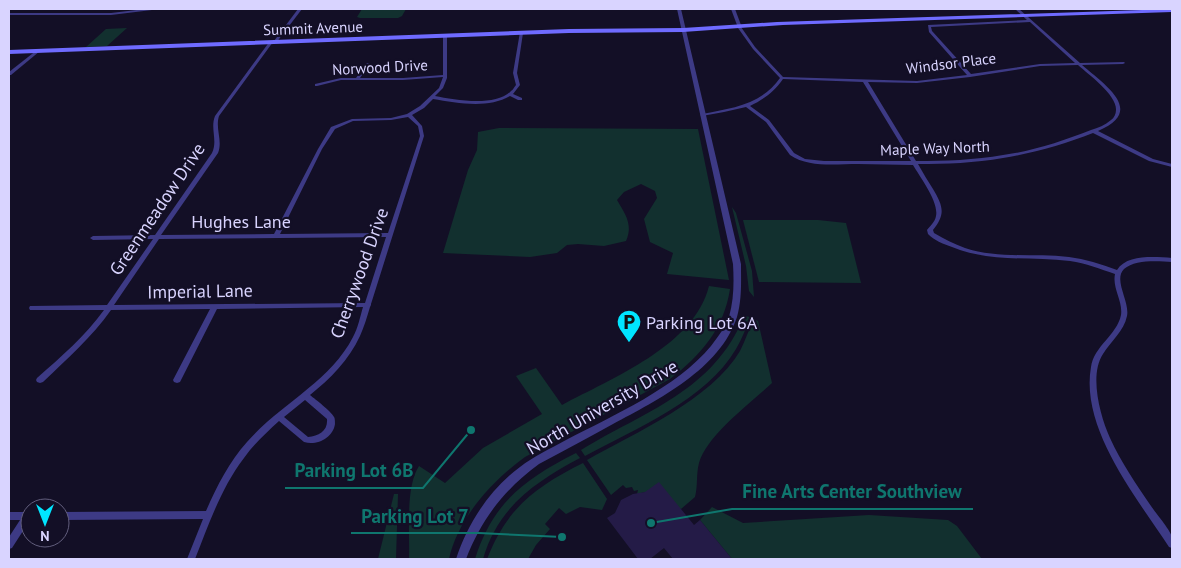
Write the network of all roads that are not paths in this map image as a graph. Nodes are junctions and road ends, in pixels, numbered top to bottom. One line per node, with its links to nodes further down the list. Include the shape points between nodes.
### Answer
1 (25, 9): 10 (street)
2 (95, 9): 11 (street)
3 (152, 9): 11 (street)
4 (300, 9): 18 (street, Greenmeadow Drive)
5 (679, 9): 15 (street, North University Drive)
6 (733, 9): 14 (street)
7 (1017, 9): 12 (street, Maple Way North)
8 (1172, 10): 12 (main road, Summit Avenue)
9 (9, 14): 10 (street)
10 (18, 14): 11 (street)
11 (88, 14)
12 (1024, 15): 13 (street, Maple Way North); 14 (main road, Summit Avenue)
13 (1032, 22): 21 (street, Maple Way North); 26 (street, via 929,26)
14 (739, 26): 15 (main road, Summit Avenue); 28 (street)
15 (682, 28): 16 (main road, Summit Avenue); 36 (street, North University Drive)
16 (521, 33): 17 (main road, Summit Avenue); 31 (street, via 515,73 518,86)
17 (445, 36): 18 (main road, Summit Avenue); 25 (street)
18 (273, 42): 19 (main road, Summit Avenue); 42 (street, Greenmeadow Drive, via 217,116 214,125 218,149)
19 (38, 51): 20 (main road, Summit Avenue); 24 (street)
20 (9, 52)
21 (1078, 63): 22 (street, Windsor Place); 26 (street, Windsor Place, via 1022,67); 37 (street, Maple Way North, via 1111,93 1119,106 1116,119)
22 (1123, 63)
23 (368, 64): 27 (street)
24 (9, 74)
25 (445, 76): 27 (street, Norwood Drive); 32 (street, via 443,85)
26 (970, 76): 29 (street, Windsor Place, via 917,82)
27 (358, 78): 30 (street, Norwood Drive, via 341,78)
28 (782, 78): 29 (street, Windsor Place); 34 (street, via 773,92)
29 (865, 81): 38 (street)
30 (317, 85)
31 (511, 95): 32 (street, via 483,102); 33 (street)
32 (432, 97): 35 (street)
33 (520, 99)
34 (746, 105): 36 (street); 38 (street, Maple Way North, via 770,124 789,152 801,159 824,163)
35 (409, 115): 40 (street, Cherrywood Drive, via 420,126 422,136); 41 (street, via 352,120 333,128)
36 (702, 115): 60 (street, North University Drive, via 738,271 738,294 726,331 703,362 676,384 514,476 486,507)
37 (1093, 131): 38 (street, Maple Way North, via 1003,157); 39 (street, via 1151,160)
38 (914, 163): 45 (street, via 938,202 939,217 929,232 940,240 976,254 1067,259)
39 (1172, 166)
40 (390, 235): 41 (street, Hughes Lane); 46 (street, Cherrywood Drive)
41 (276, 236): 42 (street, Hughes Lane)
42 (157, 237): 43 (street, Hughes Lane); 48 (street, Greenmeadow Drive)
43 (93, 238)
44 (1172, 260): 45 (street, via 1136,261 1125,265)
45 (1118, 273): 57 (street, via 1124,313 1120,326 1097,358 1092,386 1095,406 1118,461)
46 (368, 305): 47 (street, Imperial Lane); 52 (street, Cherrywood Drive, via 357,336 344,358 323,383)
47 (214, 306): 48 (street, Imperial Lane); 51 (street)
48 (109, 307): 49 (street, Imperial Lane); 50 (street, Greenmeadow Drive, via 92,331)
49 (32, 308)
50 (40, 380)
51 (176, 380)
52 (306, 396): 53 (street, Cherrywood Drive); 53 (street, via 331,418 331,428 325,434 318,439 307,440)
53 (279, 418): 55 (street, Cherrywood Drive, via 242,453)
54 (70, 515): 55 (street)
55 (209, 515): 59 (street, Cherrywood Drive)
56 (20, 528): 58 (street)
57 (1172, 544)
58 (9, 545)
59 (191, 559)
60 (461, 559)

